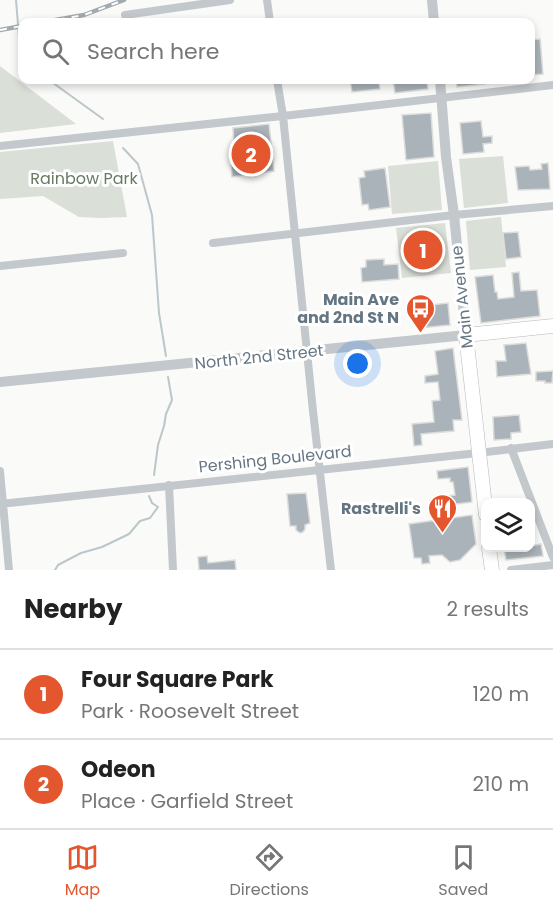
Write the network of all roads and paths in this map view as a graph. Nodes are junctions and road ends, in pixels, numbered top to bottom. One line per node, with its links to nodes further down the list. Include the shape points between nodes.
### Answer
1 (230, 0): 4 (street)
2 (267, 0): 5 (street)
3 (432, 0): 6 (street)
4 (125, 15)
5 (269, 18)
6 (434, 18)
7 (278, 84): 11 (street)
8 (440, 84): 10 (street, Main Avenue)
9 (553, 85): 10 (street)
10 (442, 99): 11 (street); 14 (street, Main Avenue)
11 (283, 116): 12 (street); 15 (street)
12 (0, 146)
13 (553, 206): 14 (street)
14 (454, 215): 15 (street); 20 (street, Main Avenue)
15 (295, 234): 16 (street); 21 (street)
16 (213, 243)
17 (123, 253): 18 (street)
18 (0, 266)
19 (553, 326): 20 (main road, North 2nd Street)
20 (466, 335): 21 (street, North 2nd Street); 25 (main road, Main Avenue)
21 (307, 352): 22 (street, North 2nd Street); 26 (street)
22 (0, 382)
23 (553, 444): 24 (street, Pershing Boulevard)
24 (511, 448): 25 (street, Pershing Boulevard); 32 (street)
25 (478, 453): 26 (street, Pershing Boulevard); 29 (main road, Main Avenue)
26 (320, 470): 28 (street, Pershing Boulevard); 36 (street)
27 (0, 471): 30 (street)
28 (168, 485): 30 (street, Pershing Boulevard); 35 (street)
29 (484, 498)
30 (2, 504): 34 (street)
31 (490, 552): 37 (main road)
32 (553, 557)
33 (553, 565): 38 (street)
34 (9, 570)
35 (173, 570)
36 (331, 570)
37 (492, 570)
38 (511, 570)

